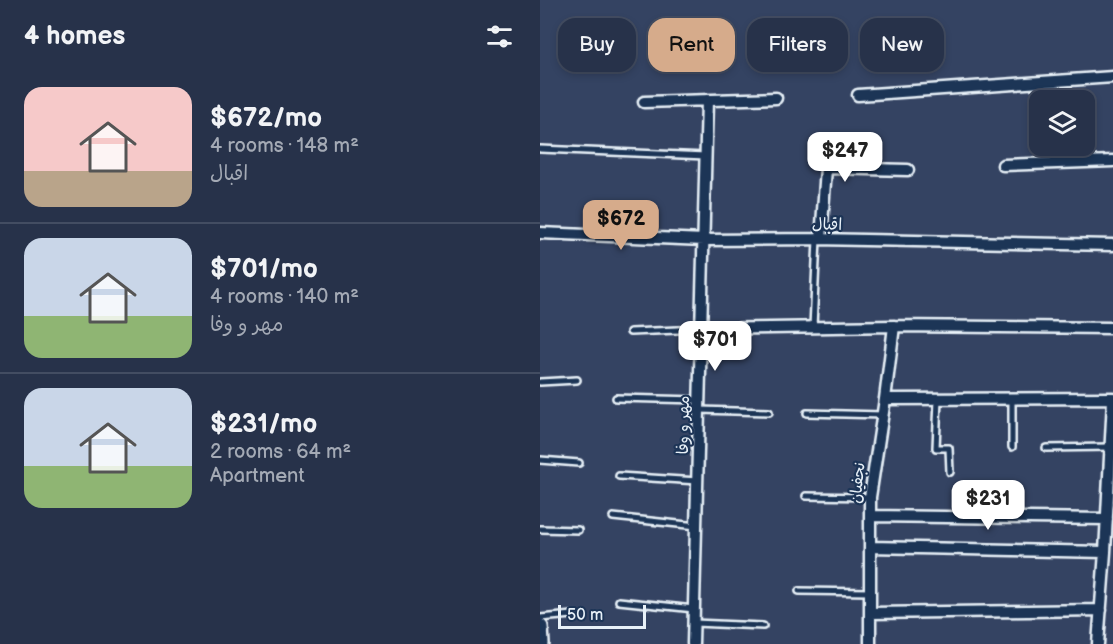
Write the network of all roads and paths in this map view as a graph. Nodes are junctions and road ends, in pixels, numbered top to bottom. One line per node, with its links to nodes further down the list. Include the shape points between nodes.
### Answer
1 (1113, 77): 2 (street)
2 (858, 95)
3 (776, 98): 4 (street)
4 (707, 100): 5 (street); 7 (street, مهر و وفا)
5 (644, 102)
6 (540, 149): 7 (lane)
7 (706, 156): 13 (street, مهر و وفا)
8 (1113, 161): 9 (street)
9 (1003, 165)
10 (908, 170): 12 (street, via 826,168)
11 (540, 233): 13 (street, اقبال)
12 (819, 239): 13 (street, اقبال); 14 (street, اقبال); 16 (lane)
13 (704, 240): 18 (street, مهر و وفا)
14 (1113, 245)
15 (894, 326): 16 (street); 17 (street); 23 (street, نجفیان)
16 (813, 328): 18 (street)
17 (1113, 328)
18 (702, 329): 19 (lane); 27 (street, مهر و وفا)
19 (630, 332)
20 (577, 380): 21 (lane)
21 (540, 382)
22 (616, 398): 27 (lane)
23 (885, 399): 24 (street); 30 (street, نجفیان)
24 (938, 399): 25 (street); 36 (lane, via 936,448 949,448)
25 (1012, 399): 26 (street); 31 (lane)
26 (1113, 399): 32 (street)
27 (700, 405): 28 (lane); 38 (street, مهر و وفا)
28 (769, 411)
29 (807, 413): 30 (lane)
30 (882, 415): 40 (street, نجفیان)
31 (1012, 447)
32 (1111, 447): 33 (lane); 43 (street)
33 (1046, 448)
34 (540, 460): 35 (lane)
35 (579, 462)
36 (951, 472)
37 (619, 476): 38 (lane)
38 (698, 481): 44 (street, مهر و وفا)
39 (806, 496): 40 (lane)
40 (870, 497): 41 (street, نجفیان)
41 (870, 516): 43 (street); 47 (street, نجفیان)
42 (613, 517): 44 (lane)
43 (1107, 519): 48 (street)
44 (697, 526): 52 (street, مهر و وفا)
45 (540, 529): 46 (lane)
46 (578, 530)
47 (870, 548): 48 (street); 50 (street, نجفیان)
48 (1105, 552): 53 (street)
49 (799, 591): 50 (lane)
50 (870, 592): 54 (street, نجفیان)
51 (619, 600): 52 (lane)
52 (694, 609): 57 (street, مهر و وفا)
53 (1101, 610): 54 (street); 63 (street)
54 (870, 613): 62 (street, نجفیان)
55 (573, 615): 56 (lane)
56 (540, 618)
57 (694, 623): 58 (lane); 61 (street, مهر و وفا)
58 (763, 626)
59 (540, 627): 60 (street)
60 (541, 644)
61 (693, 644)
62 (870, 644)
63 (1098, 644)

